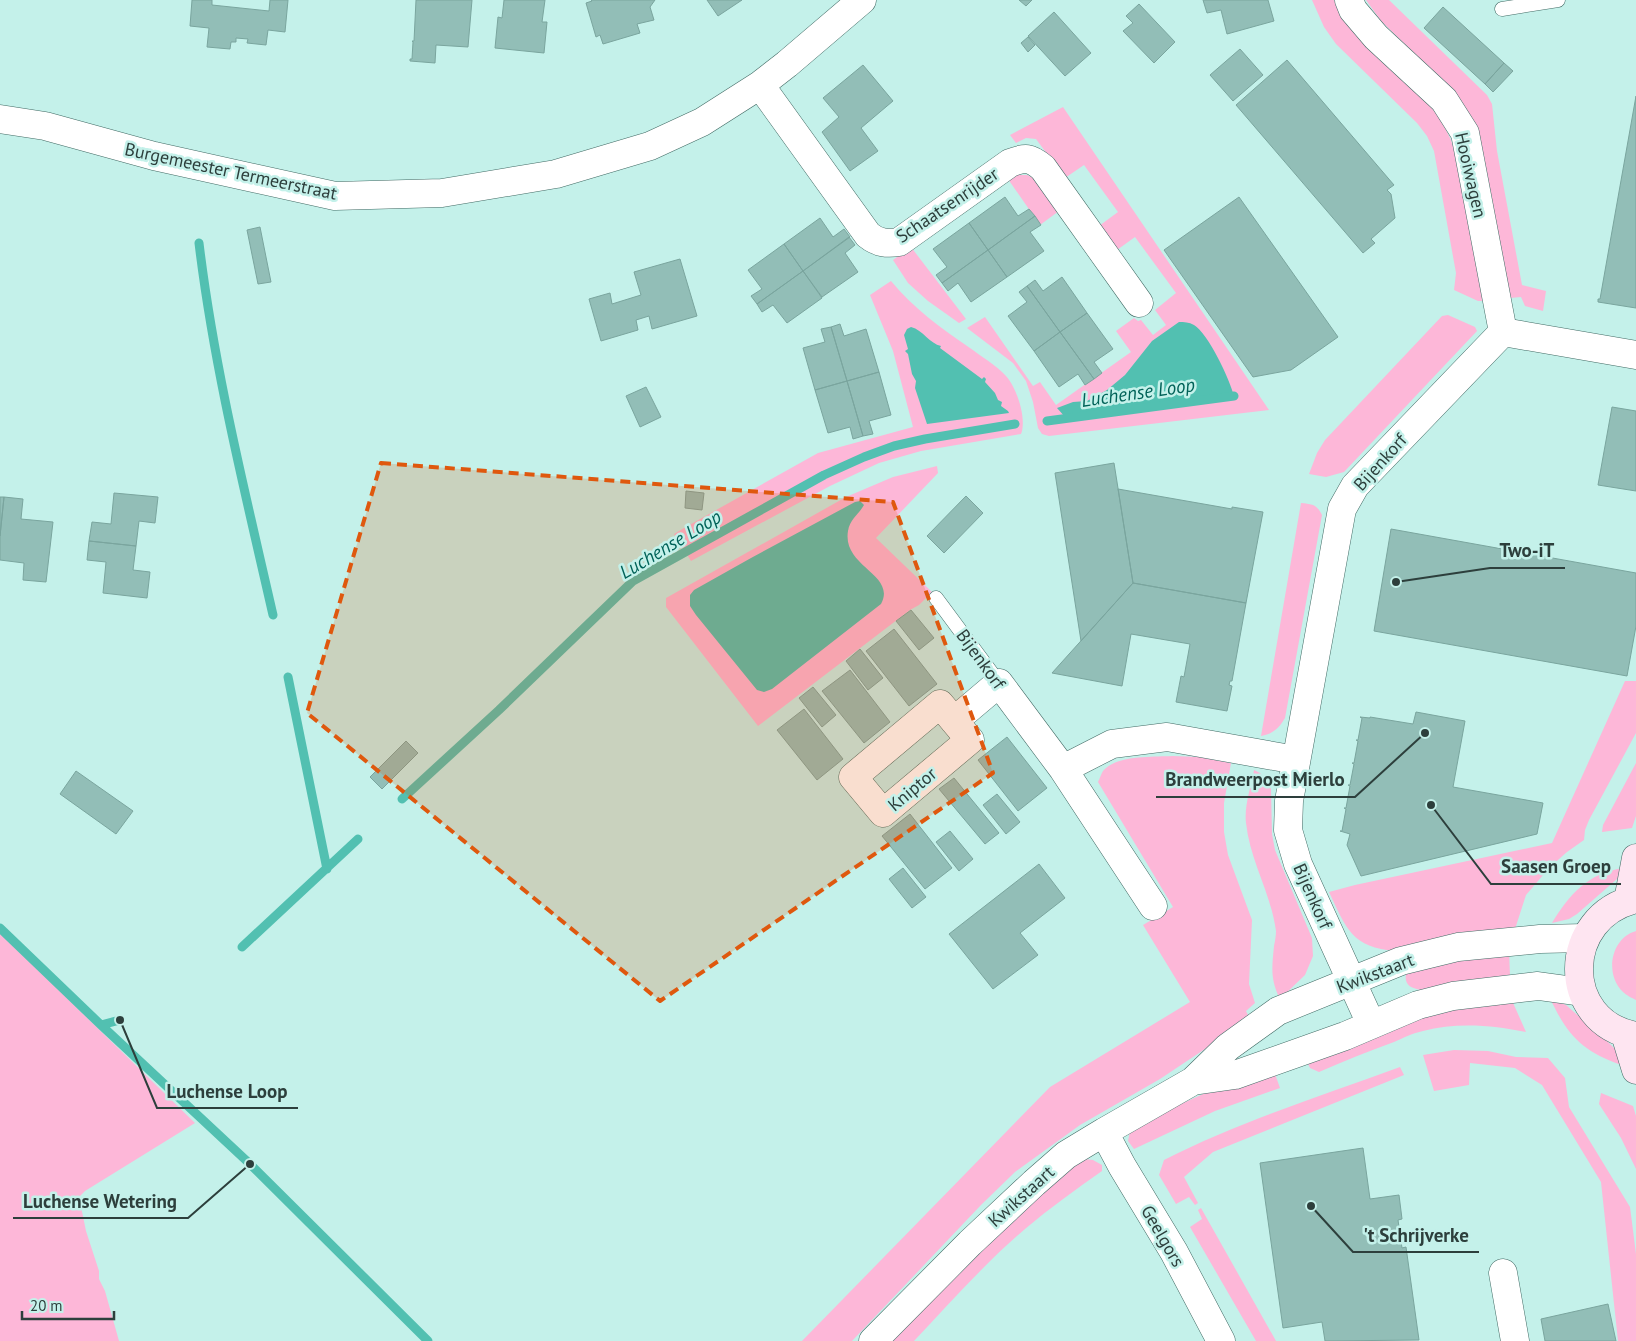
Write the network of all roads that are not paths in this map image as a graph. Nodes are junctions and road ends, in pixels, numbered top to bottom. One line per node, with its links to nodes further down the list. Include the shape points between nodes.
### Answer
1 (862, 0): 5 (street, Burgemeester Termeerstraat)
2 (1349, 0): 8 (street, Hooiwagen, via 1353,10 1376,37 1444,100 1465,133)
3 (1558, 0): 4 (lane)
4 (1509, 5)
5 (760, 85): 6 (street, Burgemeester Termeerstraat, via 702,122 650,146 556,174 442,193 388,196 335,196 154,156 45,126); 7 (street, Schaatsenrijder, via 868,235 878,242 899,242 1010,163 1022,158 1034,160 1043,168)
6 (0, 119)
7 (1139, 303)
8 (1503, 332): 9 (street); 13 (street, Bijenkorf, via 1355,486 1342,509)
9 (1636, 355)
10 (936, 598): 11 (lane, Bijenkorf)
11 (998, 683): 12 (street); 14 (street, Bijenkorf)
12 (954, 721)
13 (1296, 760): 14 (street, via 1167,737 1112,744); 19 (street, Bijenkorf, via 1288,830 1298,864)
14 (1064, 769): 17 (street, Bijenkorf)
15 (1636, 858): 16 (main road)
16 (1632, 900): 18 (main road, via 1602,915)
17 (1153, 906)
18 (1585, 938): 19 (street, Kwikstaart, via 1458,947 1401,961); 20 (main road, via 1578,965)
19 (1351, 981): 21 (street, Bijenkorf); 24 (street, Kwikstaart, via 1278,1011 1228,1047)
20 (1582, 992): 21 (street, Kwikstaart, via 1538,986 1453,996 1418,1005); 22 (main road, via 1599,1018)
21 (1371, 1024): 24 (street, Kwikstaart, via 1235,1075)
22 (1630, 1035): 23 (main road)
23 (1636, 1070)
24 (1193, 1081): 25 (street, Kwikstaart)
25 (1104, 1132): 27 (street, Kwikstaart, via 1066,1155 1034,1183); 28 (street, Geelgors)
26 (1503, 1273): 29 (street)
27 (873, 1341)
28 (1221, 1341)
29 (1515, 1341)

